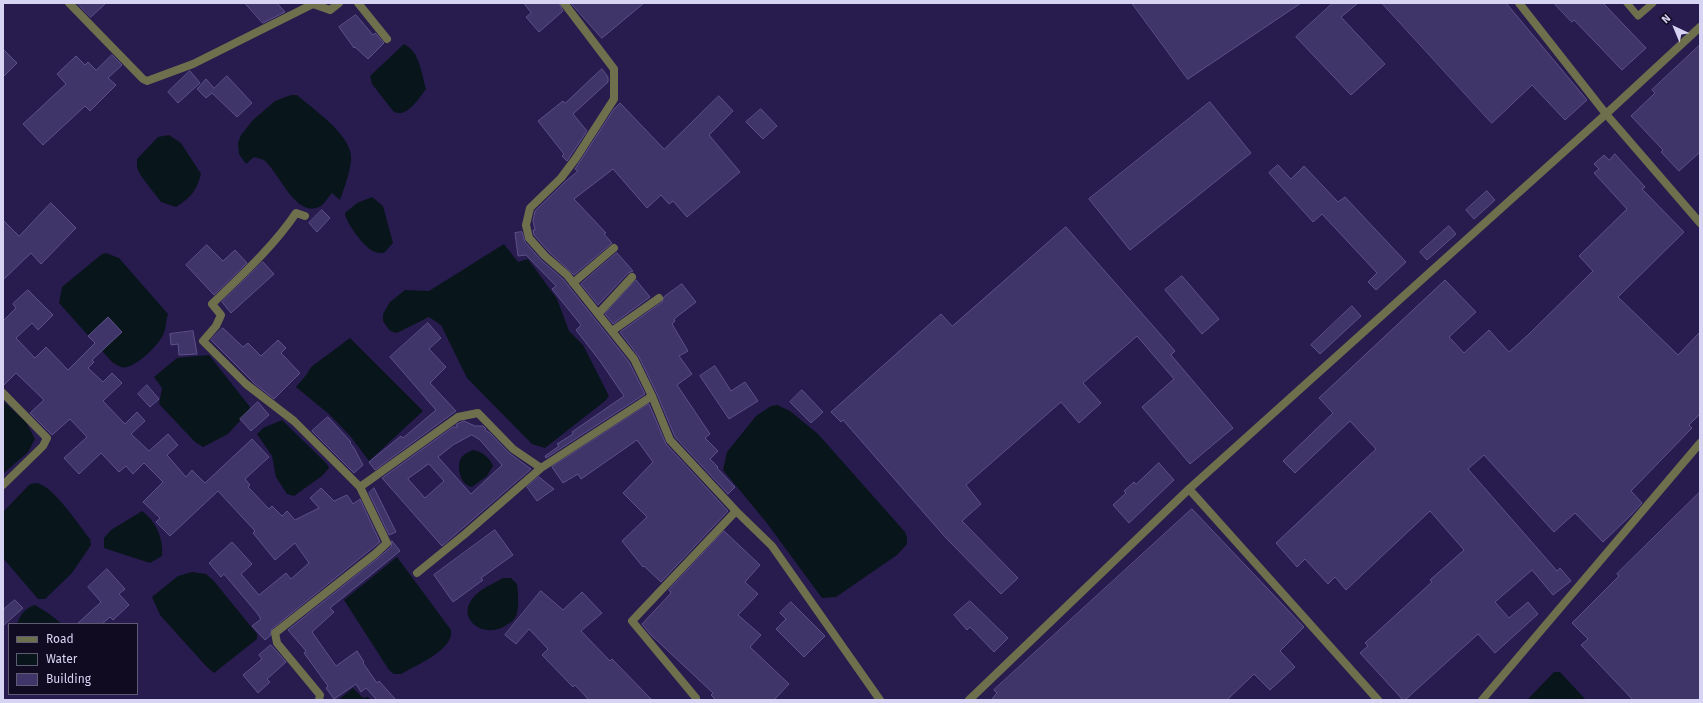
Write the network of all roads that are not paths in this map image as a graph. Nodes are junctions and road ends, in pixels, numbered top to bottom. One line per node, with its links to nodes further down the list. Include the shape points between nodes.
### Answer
1 (69, 3): 2 (street, via 139,75 147,80 193,64 313,4 330,10)
2 (339, 3)
3 (358, 3): 9 (street)
4 (564, 3): 15 (street, via 614,69 615,84 614,98 561,178 530,208 526,225 529,238)
5 (1518, 3): 10 (street)
6 (1627, 3): 7 (lane, via 1638,16)
7 (1653, 3)
8 (1700, 27): 10 (street)
9 (387, 39)
10 (1606, 114): 12 (street); 25 (street)
11 (305, 216): 24 (street, via 296,213 257,261 212,304 221,315 216,326 203,341 246,384 294,421)
12 (1700, 223)
13 (614, 248): 15 (street)
14 (632, 277): 17 (street)
15 (573, 283): 17 (street)
16 (658, 298): 18 (street)
17 (598, 314): 18 (street)
18 (612, 331): 20 (street, via 634,359)
19 (3, 393): 23 (street, via 47,438 43,446)
20 (652, 396): 22 (street); 26 (street, via 670,440)
21 (1700, 443): 33 (street)
22 (541, 468): 24 (street, via 513,449 478,413 458,417); 27 (street)
23 (3, 485)
24 (360, 487): 28 (street, via 387,542 275,633 277,643 320,695)
25 (1189, 489): 31 (street); 32 (street)
26 (736, 511): 29 (street, via 632,621); 30 (street, via 772,546)
27 (417, 573)
28 (319, 700)
29 (696, 700)
30 (880, 700)
31 (970, 700)
32 (1378, 700)
33 (1482, 700)

